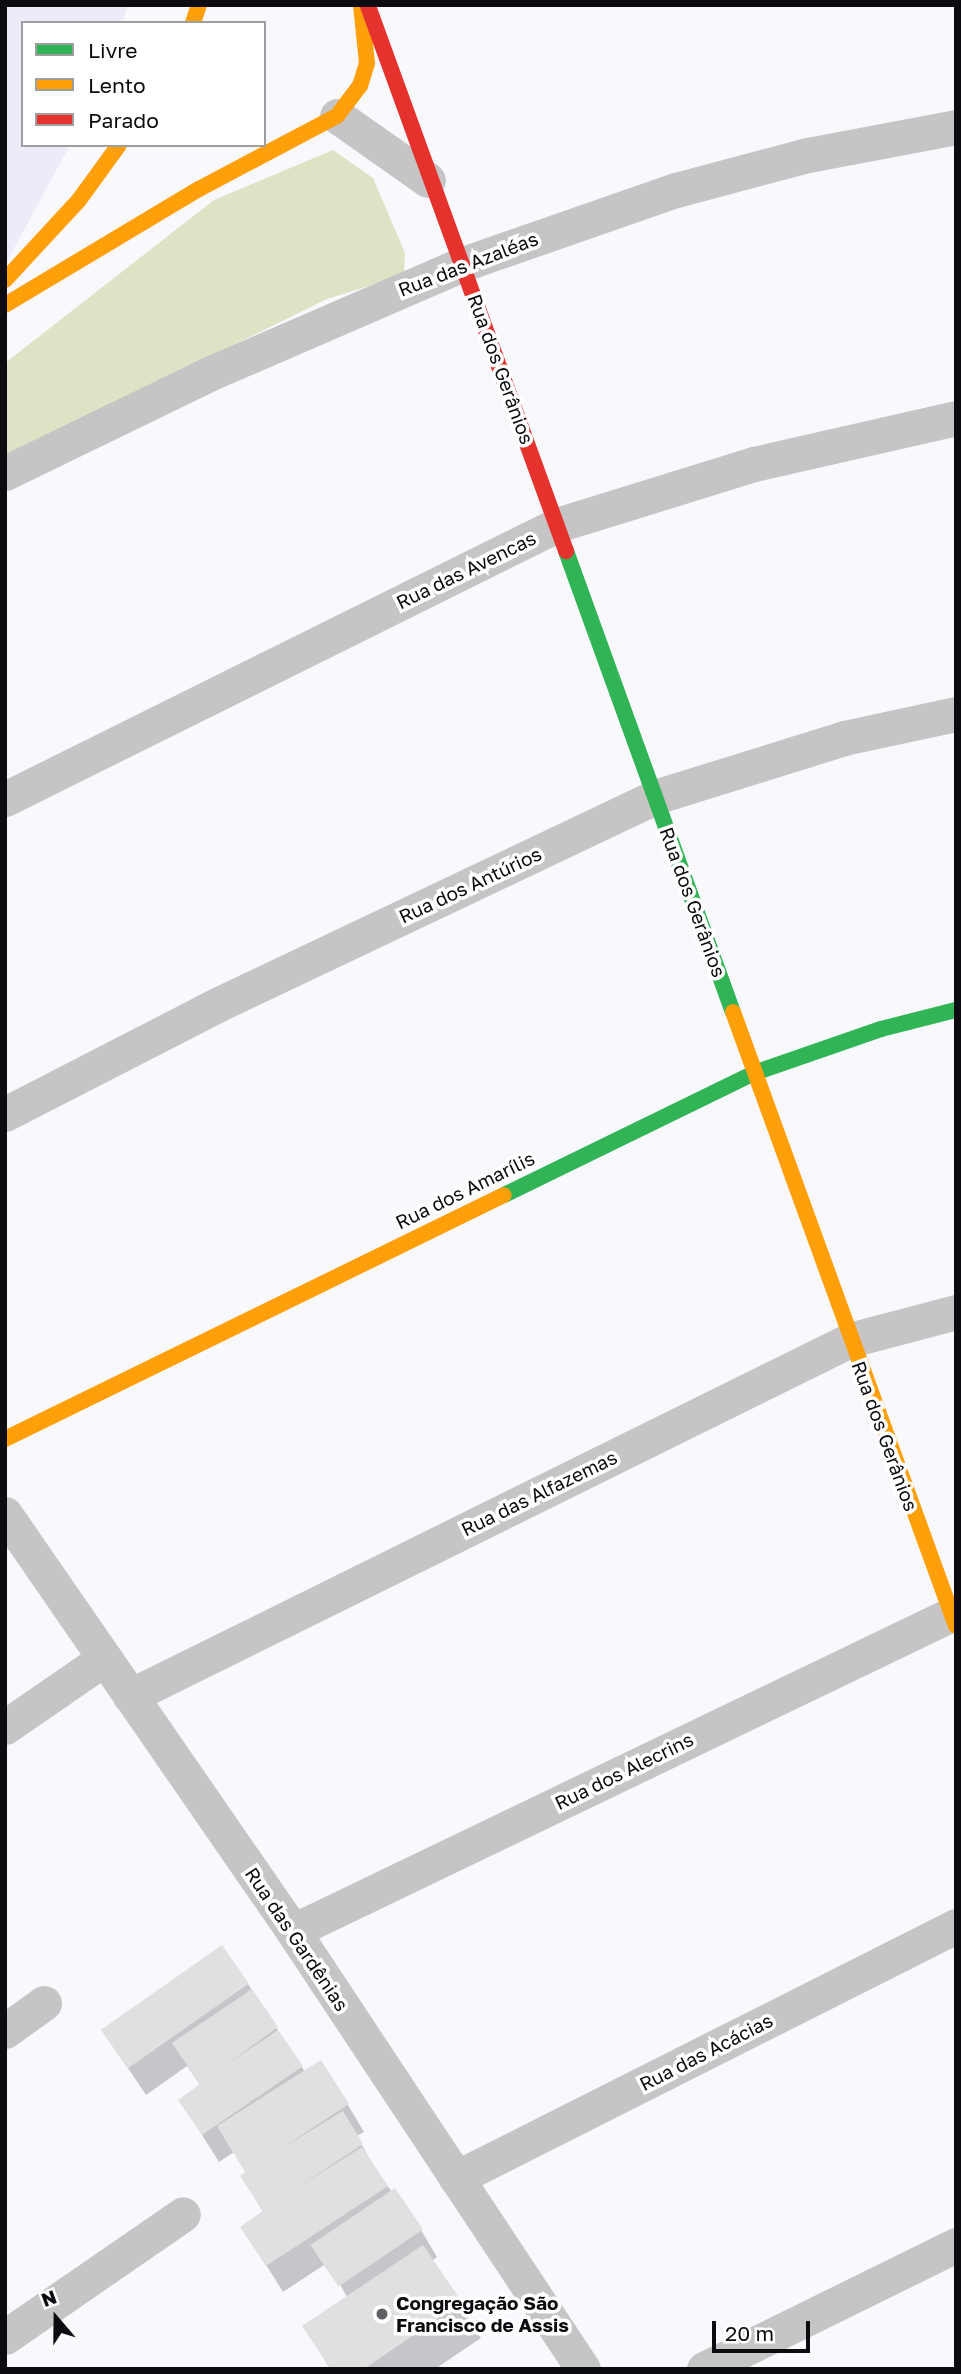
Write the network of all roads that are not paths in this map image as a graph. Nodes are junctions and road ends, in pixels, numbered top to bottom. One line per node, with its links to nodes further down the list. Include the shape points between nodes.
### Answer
1 (361, 5): 3 (street, via 367,63 360,86)
2 (368, 5): 8 (street, Rua dos Gerânios)
3 (337, 116): 6 (street); 8 (street)
4 (956, 127): 9 (street, Rua das Azaléas, via 808,155 676,190)
5 (269, 132): 6 (street)
6 (304, 133): 11 (street, via 156,214)
7 (118, 147): 10 (street, via 79,200)
8 (428, 180): 9 (street, Rua dos Gerânios)
9 (463, 264): 13 (street, Rua das Azaléas, via 211,373); 14 (street, Rua dos Gerânios)
10 (5, 279)
11 (5, 305)
12 (956, 418): 14 (street, Rua das Avencas, via 754,464)
13 (5, 474)
14 (556, 525): 16 (street, Rua dos Gerânios); 17 (street, Rua das Avencas)
15 (956, 714): 16 (street, Rua dos Antúrios, via 844,738)
16 (656, 797): 19 (street, Rua dos Gerânios); 20 (street, Rua dos Antúrios, via 219,1004)
17 (5, 799)
18 (956, 1010): 19 (street, Rua dos Amarílis, via 881,1029)
19 (754, 1073): 22 (street, Rua dos Gerânios); 23 (street, Rua dos Amarílis)
20 (5, 1114)
21 (956, 1312): 22 (street, Rua das Alfazemas)
22 (850, 1339): 25 (street, Rua dos Gerânios); 27 (street, Rua das Alfazemas)
23 (5, 1439)
24 (5, 1514): 26 (street, Rua das Gardênias)
25 (954, 1617): 30 (street, Rua dos Alecrins)
26 (105, 1658): 27 (street, Rua das Gardênias); 28 (street)
27 (131, 1696): 30 (street, Rua das Gardênias)
28 (5, 1727)
29 (956, 1926): 33 (street, Rua das Acácias)
30 (293, 1931): 33 (street, Rua das Gardênias)
31 (44, 2003): 32 (street)
32 (5, 2031)
33 (456, 2178): 37 (street, Rua das Gardênias)
34 (183, 2214): 36 (street)
35 (956, 2245): 38 (street)
36 (5, 2337)
37 (583, 2369)
38 (704, 2369)

